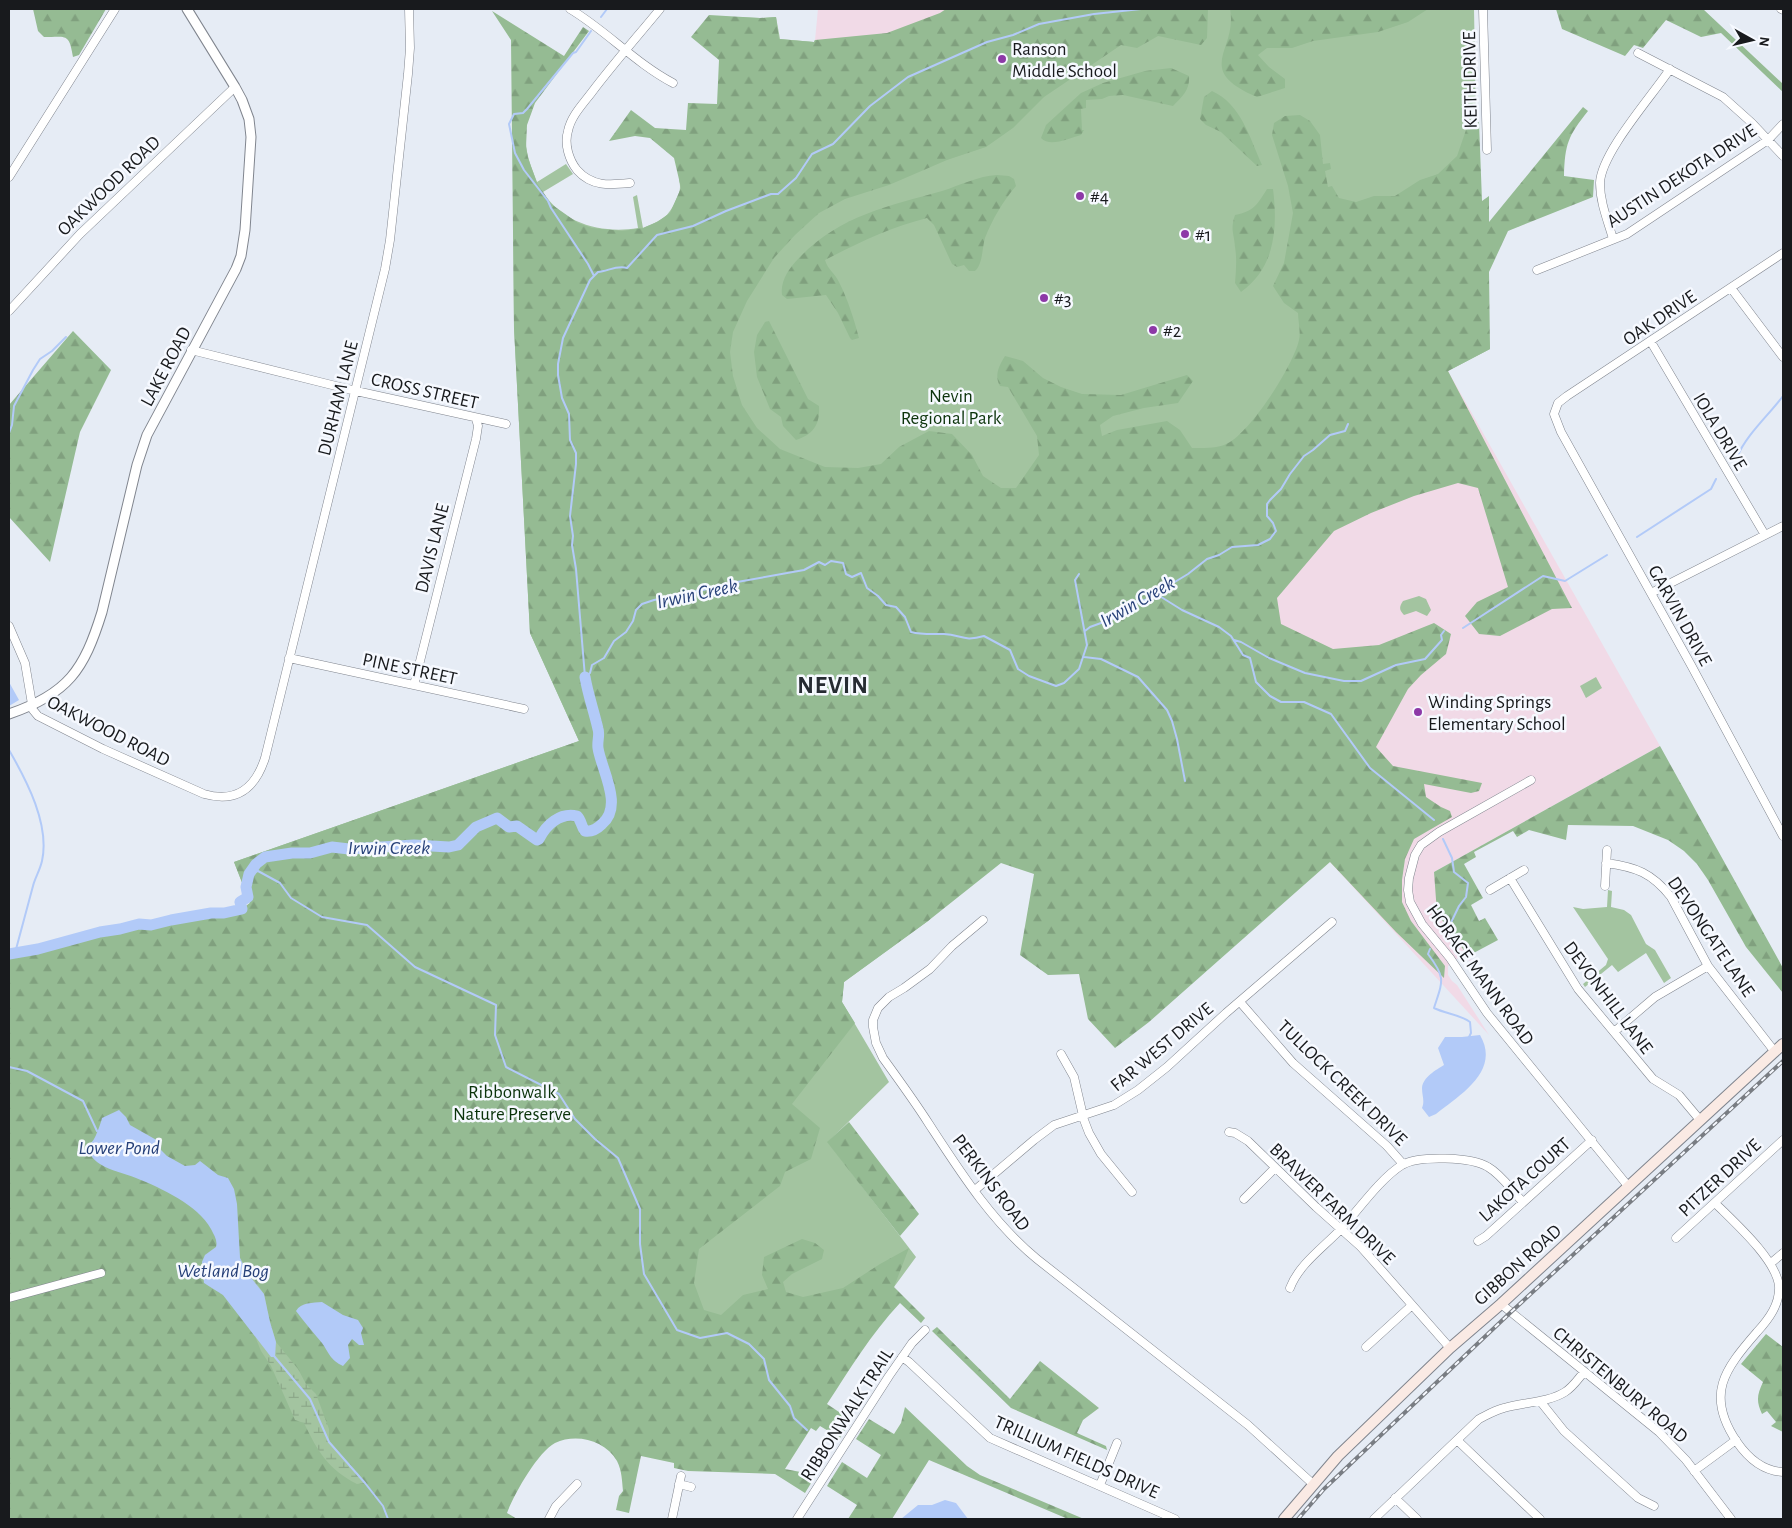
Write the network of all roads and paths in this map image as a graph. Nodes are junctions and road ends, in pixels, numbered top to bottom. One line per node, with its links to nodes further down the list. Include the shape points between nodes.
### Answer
1 (115, 9): 16 (street)
2 (187, 9): 11 (street, LAKE ROAD)
3 (409, 9): 26 (street, DURHAM LANE, via 408,74 390,240)
4 (570, 9): 7 (street)
5 (660, 9): 7 (street)
6 (1483, 9): 14 (street, KEITH DRIVE)
7 (625, 49): 10 (street, via 652,72); 17 (street, via 570,124 567,145 576,168 588,179 610,186)
8 (1638, 53): 9 (street)
9 (1670, 70): 13 (street, via 1723,97); 18 (street, via 1616,144 1603,169 1600,182 1603,210)
10 (673, 83)
11 (235, 86): 22 (street, OAKWOOD ROAD, via 80,234); 24 (street, LAKE ROAD, via 251,128 244,246 236,269)
12 (1783, 124): 13 (street, AUSTIN DEKOTA DRIVE)
13 (1768, 140): 15 (street); 18 (street, AUSTIN DEKOTA DRIVE)
14 (1487, 150)
15 (1783, 156)
16 (9, 177)
17 (630, 183)
18 (1614, 240): 20 (street, AUSTIN DEKOTA DRIVE)
19 (1783, 253): 21 (street, OAK DRIVE)
20 (1537, 270)
21 (1731, 288): 23 (street, OAK DRIVE); 25 (street)
22 (9, 311)
23 (1651, 342): 27 (street, OAK DRIVE, via 1567,396); 31 (street, IOLA DRIVE)
24 (191, 350): 26 (street, CROSS STREET); 36 (street, LAKE ROAD, via 141,452 91,645 70,679)
25 (1783, 357)
26 (356, 391): 28 (street, CROSS STREET); 34 (street, DURHAM LANE)
27 (1555, 409): 32 (street, GARVIN DRIVE, via 1555,419 1561,432)
28 (476, 419): 29 (street, CROSS STREET); 35 (street, DAVIS LANE, via 476,439)
29 (506, 424)
30 (1783, 526): 31 (street)
31 (1765, 535): 32 (street)
32 (1651, 593): 41 (street, GARVIN DRIVE)
33 (9, 626): 36 (street, OAKWOOD ROAD, via 25,663)
34 (289, 658): 35 (street, PINE STREET); 40 (street, DURHAM LANE, via 261,770)
35 (414, 685): 37 (street, PINE STREET)
36 (32, 705): 38 (street, LAKE ROAD); 40 (street, OAKWOOD ROAD, via 42,718 204,794 217,797 232,795)
37 (524, 709)
38 (9, 714)
39 (1531, 780): 59 (street, HORACE MANN ROAD, via 1421,846 1408,878 1410,902 1415,914 1514,1048)
40 (251, 786)
41 (1783, 836)
42 (1607, 850): 43 (street)
43 (1606, 863): 46 (street); 50 (street, DEVONGATE LANE, via 1638,869 1658,882 1671,897)
44 (1524, 870): 45 (street)
45 (1510, 878): 47 (street); 52 (street, DEVONHILL LANE, via 1569,978)
46 (1605, 886)
47 (1490, 890)
48 (983, 920): 64 (street, PERKINS ROAD, via 930,969 883,1002 876,1012 873,1027 883,1058)
49 (1332, 922): 51 (street, FAR WEST DRIVE)
50 (1708, 966): 52 (street, via 1656,996); 54 (street, DEVONGATE LANE)
51 (1240, 1002): 56 (street, FAR WEST DRIVE, via 1138,1090 1114,1105); 61 (street, TULLOCK CREEK DRIVE, via 1293,1063)
52 (1614, 1032): 57 (street, DEVONHILL LANE, via 1653,1079 1679,1095)
53 (1783, 1044): 54 (main road, GIBBON ROAD)
54 (1775, 1052): 57 (main road, GIBBON ROAD)
55 (1061, 1054): 56 (street, via 1074,1077)
56 (1083, 1115): 64 (street, FAR WEST DRIVE, via 1054,1124); 65 (street, via 1101,1154)
57 (1700, 1120): 63 (main road, GIBBON ROAD)
58 (1229, 1132): 62 (street, BRAWER FARM DRIVE, via 1248,1141)
59 (1592, 1140): 63 (street, HORACE MANN ROAD); 67 (street, LAKOTA COURT)
60 (1783, 1140): 68 (street, PITZER DRIVE)
61 (1403, 1164): 67 (street, via 1429,1158 1483,1164); 69 (street)
62 (1275, 1168): 66 (street); 69 (street, BRAWER FARM DRIVE)
63 (1628, 1186): 78 (main road, GIBBON ROAD)
64 (975, 1190): 94 (street, PERKINS ROAD, via 996,1220 1020,1245 1248,1425)
65 (1132, 1192)
66 (1244, 1199)
67 (1523, 1202): 71 (street, LAKOTA COURT)
68 (1715, 1203): 70 (street, PITZER DRIVE); 73 (street)
69 (1341, 1229): 75 (street, via 1294,1277); 79 (street, BRAWER FARM DRIVE, via 1361,1247)
70 (1676, 1238)
71 (1478, 1241)
72 (1783, 1253): 73 (street)
73 (1771, 1263): 77 (street, via 1778,1279)
74 (102, 1274): 76 (street)
75 (1290, 1288)
76 (9, 1298)
77 (1781, 1300): 87 (street, via 1724,1378 1720,1393 1721,1409)
78 (1501, 1304): 82 (main road, GIBBON ROAD); 84 (street, CHRISTENBURY ROAD)
79 (1412, 1306): 81 (street); 82 (street, BRAWER FARM DRIVE)
80 (924, 1330): 83 (street, RIBBONWALK TRAIL)
81 (1366, 1347)
82 (1450, 1348): 94 (main road, GIBBON ROAD)
83 (902, 1357): 95 (street, TRILLIUM FIELDS DRIVE, via 990,1438); 101 (street, RIBBONWALK TRAIL)
84 (1584, 1372): 85 (street, via 1566,1391); 89 (street, CHRISTENBURY ROAD, via 1659,1432)
85 (1540, 1401): 86 (street, via 1492,1412); 98 (street, via 1564,1431 1638,1498)
86 (1456, 1440): 97 (street); 106 (street)
87 (1736, 1440): 89 (street); 90 (street, via 1754,1461)
88 (1118, 1443): 95 (street)
89 (1694, 1471): 107 (street, CHRISTENBURY ROAD)
90 (1783, 1472)
91 (681, 1476): 93 (street)
92 (577, 1484): 99 (street, via 556,1506)
93 (679, 1484): 96 (street); 100 (street)
94 (1312, 1484): 103 (main road, GIBBON ROAD)
95 (1100, 1485): 102 (street, TRILLIUM FIELDS DRIVE)
96 (690, 1487)
97 (1395, 1498): 104 (street); 105 (street)
98 (1654, 1506)
99 (549, 1519)
100 (672, 1519)
101 (797, 1519)
102 (1175, 1519)
103 (1284, 1519)
104 (1374, 1519)
105 (1417, 1519)
106 (1540, 1519)
107 (1731, 1519)

